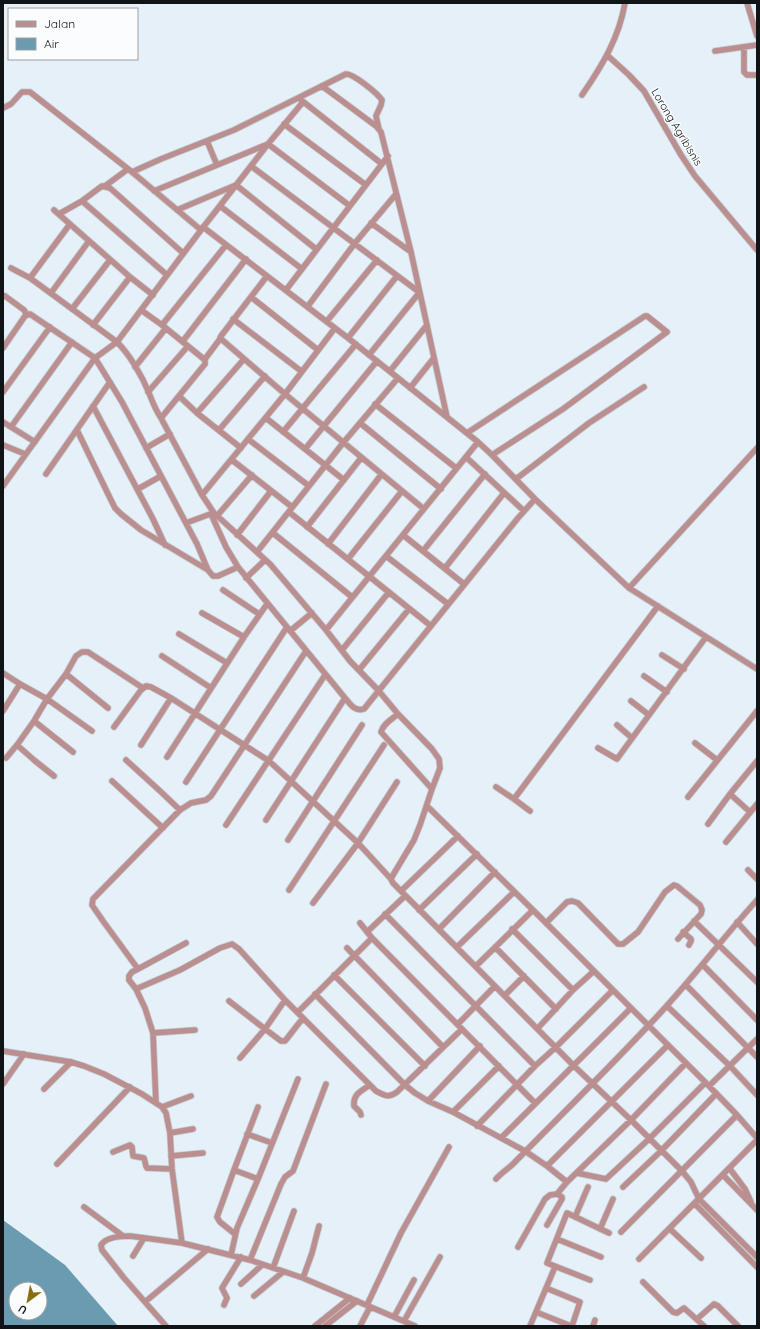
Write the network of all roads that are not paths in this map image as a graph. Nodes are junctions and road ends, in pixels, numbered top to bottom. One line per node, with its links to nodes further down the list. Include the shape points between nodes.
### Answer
1 (625, 3): 7 (street, via 618,31)
2 (747, 3): 3 (street)
3 (757, 36)
4 (757, 45): 5 (street)
5 (744, 47): 6 (street); 8 (street, via 744,72 747,75)
6 (715, 51)
7 (607, 56): 10 (street); 42 (street, Lorong Agribisnis, via 644,91 695,176)
8 (757, 75)
9 (322, 86): 11 (street); 15 (street); 15 (street, via 347,73 350,74 382,100 376,116)
10 (582, 95)
11 (298, 97): 12 (street); 16 (street)
12 (303, 102): 14 (street); 19 (street)
13 (3, 108): 22 (street, via 11,104 22,92 30,92)
14 (284, 124): 17 (street); 24 (street)
15 (380, 129): 18 (street)
16 (207, 141): 20 (street); 22 (street)
17 (268, 144): 20 (street); 21 (street); 30 (street)
18 (388, 156): 19 (street); 27 (street)
19 (382, 164): 24 (street)
20 (217, 165): 26 (street)
21 (251, 166): 23 (street); 36 (street)
22 (130, 171): 25 (street); 26 (street)
23 (236, 185): 29 (street); 32 (street); 41 (street)
24 (366, 185): 30 (street)
25 (105, 186): 28 (street); 43 (street)
26 (154, 191): 32 (street)
27 (396, 194): 34 (street); 44 (street)
28 (82, 201): 33 (street); 50 (street)
29 (220, 206): 37 (street); 49 (street)
30 (350, 206): 36 (street)
31 (54, 210): 33 (street)
32 (177, 210): 37 (street)
33 (59, 214): 35 (street)
34 (371, 223): 39 (street); 44 (street)
35 (70, 224): 38 (street); 54 (street)
36 (334, 227): 39 (street); 41 (street)
37 (202, 228): 40 (street); 43 (street)
38 (89, 241): 46 (street); 56 (street)
39 (355, 243): 47 (street); 61 (street)
40 (226, 244): 45 (street); 69 (street)
41 (316, 249): 49 (street)
42 (757, 250)
43 (183, 252): 50 (street)
44 (411, 252): 57 (street)
45 (246, 259): 51 (street); 74 (street)
46 (110, 260): 53 (street); 62 (street)
47 (377, 260): 52 (street); 66 (street)
48 (11, 268): 54 (street)
49 (302, 269): 55 (street)
50 (167, 275): 58 (street)
51 (267, 276): 55 (street); 60 (street)
52 (397, 276): 57 (street); 72 (street)
53 (130, 277): 58 (street); 67 (street)
54 (30, 278): 56 (street)
55 (286, 290): 61 (street)
56 (51, 293): 62 (street)
57 (419, 293): 68 (street); 81 (street)
58 (153, 295): 63 (street)
59 (5, 296): 64 (street)
60 (251, 297): 65 (street); 80 (street)
61 (308, 306): 66 (street)
62 (72, 309): 67 (street)
63 (141, 310): 69 (street); 76 (street)
64 (27, 315): 70 (street, via 32,314); 79 (street)
65 (233, 319): 73 (street); 88 (street)
66 (327, 322): 71 (street)
67 (93, 325): 76 (street)
68 (427, 325): 85 (street); 89 (street)
69 (164, 326): 74 (street); 87 (street)
70 (50, 327): 75 (street); 95 (street)
71 (335, 328): 72 (street); 80 (street)
72 (348, 338): 77 (street)
73 (220, 339): 83 (street); 84 (street)
74 (183, 341): 78 (street)
75 (72, 342): 82 (street); 109 (street)
76 (117, 342): 82 (street); 87 (street)
77 (356, 344): 81 (street); 101 (street)
78 (188, 346): 83 (street); 96 (street)
79 (3, 348)
80 (318, 350): 88 (street)
81 (369, 354): 86 (street)
82 (95, 358): 92 (street); 116 (street)
83 (205, 359): 98 (street, via 205,364)
84 (244, 359): 90 (street); 102 (street)
85 (433, 359): 94 (street); 103 (street)
86 (377, 361): 89 (street); 108 (street)
87 (135, 367): 96 (street)
88 (301, 371): 97 (street)
89 (390, 371): 91 (street)
90 (265, 376): 97 (street); 111 (street)
91 (398, 378): 94 (street); 99 (street)
92 (110, 382): 100 (street); 120 (street)
93 (644, 387): 136 (street, via 589,424)
94 (410, 388): 103 (street)
95 (3, 392)
96 (148, 392): 104 (street)
97 (285, 394): 101 (street); 105 (street)
98 (179, 396): 102 (street); 104 (street)
99 (376, 404): 107 (street); 130 (street)
100 (93, 406): 110 (street); 140 (street)
101 (302, 408): 108 (street); 112 (street)
102 (197, 413): 111 (street)
103 (447, 417): 113 (street)
104 (161, 418): 114 (street)
105 (266, 418): 112 (street); 115 (street)
106 (3, 422): 109 (street)
107 (360, 423): 118 (street); 141 (street)
108 (323, 426): 118 (street); 123 (street)
109 (11, 427): 116 (street)
110 (77, 430): 131 (street); 157 (street, via 115,508 132,524)
111 (218, 430): 121 (street)
112 (283, 432): 123 (street)
113 (467, 433): 117 (street); 125 (street, via 645,316 667,332 563,409)
114 (170, 434): 120 (street); 145 (street)
115 (248, 439): 121 (street); 139 (street)
116 (35, 442): 124 (street)
117 (478, 442): 125 (street); 126 (street)
118 (343, 443): 127 (street); 129 (street)
119 (3, 445): 124 (street)
120 (146, 448): 135 (street)
121 (241, 448): 128 (street)
122 (757, 448): 169 (street)
123 (305, 449): 129 (street)
124 (25, 454): 138 (street)
125 (492, 455): 136 (street)
126 (466, 457): 130 (street); 133 (street)
127 (361, 458): 132 (street); 137 (street)
128 (232, 460): 134 (street); 145 (street)
129 (326, 465): 137 (street); 139 (street)
130 (456, 468): 141 (street)
131 (46, 474)
132 (381, 474): 143 (street); 156 (street)
133 (485, 474): 144 (street); 158 (street)
134 (252, 475): 142 (street); 150 (street)
135 (161, 476): 140 (street); 151 (street)
136 (516, 479): 146 (street)
137 (344, 480): 152 (street)
138 (4, 483)
139 (309, 486): 147 (street)
140 (138, 489): 157 (street)
141 (441, 489): 148 (street)
142 (271, 491): 147 (street); 154 (street)
143 (402, 491): 148 (street); 161 (street)
144 (504, 493): 149 (street); 164 (street)
145 (202, 495): 150 (street)
146 (535, 499): 149 (street); 169 (street)
147 (291, 509): 152 (street); 153 (street)
148 (424, 509): 155 (street)
149 (524, 511): 168 (street)
150 (214, 514): 151 (street); 154 (street); 163 (street, via 226,547)
151 (186, 523): 165 (street)
152 (307, 527): 156 (street)
153 (273, 533): 159 (street); 172 (street)
154 (237, 535): 159 (street)
155 (404, 535): 158 (street); 160 (street)
156 (328, 544): 161 (street)
157 (165, 545): 165 (street)
158 (423, 551): 164 (street)
159 (257, 552): 162 (street)
160 (386, 556): 166 (street); 174 (street)
161 (348, 559): 166 (street)
162 (265, 560): 167 (street); 178 (street)
163 (238, 567): 165 (street, via 216,576); 167 (street)
164 (445, 568): 168 (street)
165 (208, 570)
166 (370, 576): 171 (street); 172 (street)
167 (246, 578): 173 (street)
168 (464, 584): 174 (street)
169 (629, 588): 175 (street)
170 (223, 590): 179 (street)
171 (389, 592): 176 (street); 187 (street)
172 (352, 597): 182 (street)
173 (267, 604): 179 (street); 181 (street)
174 (448, 604): 180 (street)
175 (658, 606): 185 (street); 242 (street)
176 (409, 609): 180 (street); 193 (street)
177 (202, 613): 184 (street)
178 (312, 613): 181 (street); 182 (street)
179 (259, 614): 184 (street)
180 (431, 626): 201 (street)
181 (289, 629): 186 (street); 217 (street)
182 (326, 630): 187 (street)
183 (178, 634): 190 (street)
184 (244, 637): 190 (street)
185 (706, 637): 191 (street); 192 (street)
186 (306, 650): 196 (street); 223 (street)
187 (342, 650): 193 (street)
188 (662, 655): 191 (street)
189 (162, 656): 200 (street)
190 (227, 663): 200 (street)
191 (684, 669): 202 (street)
192 (757, 669)
193 (359, 670): 201 (street)
194 (3, 673): 198 (street)
195 (66, 674): 199 (street, via 76,656 88,652); 205 (street); 207 (street)
196 (325, 675): 204 (street); 231 (street)
197 (644, 676): 202 (street)
198 (20, 684): 205 (street); 208 (street)
199 (143, 688): 203 (street, via 151,687); 216 (street)
200 (212, 688): 210 (street)
201 (378, 690): 204 (street, via 362,710 354,708); 211 (street)
202 (667, 692): 212 (street)
203 (171, 698): 210 (street); 222 (street)
204 (345, 698): 235 (street)
205 (47, 699): 213 (street); 218 (street)
206 (631, 702): 212 (street)
207 (108, 708)
208 (3, 711)
209 (757, 711): 230 (street)
210 (195, 714): 217 (street); 227 (street)
211 (398, 714): 239 (street, via 439,759 440,768); 239 (street, via 384,725 381,732)
212 (649, 715): 219 (street)
213 (34, 721): 221 (street); 226 (street)
214 (362, 725): 243 (street)
215 (617, 726): 219 (street)
216 (114, 727)
217 (219, 729): 223 (street); 236 (street)
218 (92, 731)
219 (632, 738): 225 (street, via 617,760)
220 (695, 743): 230 (street)
221 (17, 745): 228 (street); 233 (street)
222 (141, 745)
223 (244, 745): 231 (street); 246 (street, via 212,796 191,803)
224 (384, 745): 250 (street)
225 (598, 748)
226 (73, 752)
227 (167, 757)
228 (6, 758)
229 (126, 760): 246 (street)
230 (718, 760): 241 (street)
231 (269, 761): 235 (street); 252 (street)
232 (757, 761): 240 (street)
233 (54, 776)
234 (112, 781): 253 (street)
235 (291, 781): 243 (street); 249 (street)
236 (186, 782)
237 (397, 782): 257 (street)
238 (496, 787): 242 (street)
239 (432, 789): 245 (street)
240 (730, 794): 248 (street); 251 (street)
241 (688, 797)
242 (514, 799): 247 (street)
243 (313, 800): 250 (street); 255 (street)
244 (757, 804): 248 (street)
245 (427, 806): 254 (street); 261 (street, via 414,840)
246 (180, 810): 253 (street)
247 (530, 811)
248 (750, 812): 256 (street)
249 (266, 820)
250 (334, 821): 257 (street); 263 (street)
251 (708, 824)
252 (226, 825)
253 (163, 828): 291 (street, via 92,900 103,921)
254 (458, 836): 258 (street); 265 (street)
255 (288, 840)
256 (726, 842)
257 (360, 845): 261 (street); 267 (street)
258 (476, 854): 260 (street); 268 (street)
259 (748, 870): 262 (street)
260 (495, 872): 264 (street); 275 (street)
261 (391, 879): 265 (street)
262 (757, 879)
263 (289, 890)
264 (514, 892): 269 (street); 285 (street)
265 (403, 894): 268 (street); 270 (street)
266 (757, 900): 272 (street)
267 (313, 903)
268 (419, 910): 275 (street)
269 (533, 910): 274 (street); 276 (street)
270 (385, 914): 277 (street); 305 (street)
271 (694, 921): 274 (street, via 701,914 701,907 674,885 665,892 638,932 623,944 618,944 578,903 573,901 567,902); 278 (street); 282 (street)
272 (737, 922): 282 (street); 283 (street)
273 (360, 923): 277 (street)
274 (546, 923): 292 (street)
275 (439, 929): 285 (street)
276 (512, 929): 286 (street); 299 (street)
277 (367, 932): 279 (street)
278 (683, 932): 280 (street); 284 (street, via 692,941)
279 (372, 938): 288 (street); 312 (street)
280 (678, 939)
281 (186, 943): 291 (street)
282 (719, 944): 289 (street); 295 (street)
283 (757, 944)
284 (688, 945)
285 (458, 947): 290 (street)
286 (495, 947): 290 (street); 294 (street)
287 (347, 948): 288 (street)
288 (354, 956): 293 (street); 321 (street)
289 (703, 965): 296 (street); 311 (street)
290 (476, 966): 297 (street)
291 (138, 969): 298 (street, via 129,976)
292 (594, 971): 299 (street); 300 (street)
293 (334, 975): 301 (street); 330 (street)
294 (524, 976): 302 (street); 308 (street)
295 (757, 982)
296 (686, 984): 306 (street); 323 (street)
297 (495, 986): 302 (street); 305 (street)
298 (136, 989): 303 (street, via 232,944); 317 (street)
299 (573, 990): 308 (street)
300 (613, 990): 307 (street); 322 (street)
301 (315, 994): 309 (street); 341 (street)
302 (505, 995): 314 (street)
303 (285, 1000): 309 (street); 315 (street)
304 (229, 1001): 315 (street)
305 (476, 1005): 312 (street); 332 (street)
306 (667, 1006): 313 (street); 334 (street)
307 (631, 1008): 313 (street); 333 (street)
308 (556, 1009): 314 (street)
309 (298, 1012): 310 (street)
310 (303, 1018): 315 (street, via 285,1041 281,1041); 340 (street)
311 (757, 1020)
312 (460, 1026): 320 (street); 321 (street)
313 (649, 1026): 319 (street); 339 (street)
314 (538, 1028): 322 (street)
315 (265, 1029): 327 (street)
316 (195, 1030): 317 (street)
317 (153, 1033): 350 (street)
318 (757, 1039): 323 (street)
319 (668, 1045): 329 (street); 349 (street)
320 (480, 1046): 331 (street); 348 (street)
321 (443, 1047): 330 (street)
322 (556, 1048): 332 (street); 333 (street)
323 (748, 1048): 326 (street); 334 (street)
324 (4, 1052): 325 (street)
325 (24, 1054): 328 (street); 336 (street)
326 (757, 1057)
327 (240, 1058)
328 (71, 1062): 343 (street); 344 (street)
329 (686, 1063): 342 (street); 357 (street)
330 (425, 1066): 341 (street)
331 (499, 1066): 338 (street); 354 (street)
332 (535, 1066): 338 (street)
333 (574, 1066): 339 (street); 351 (street)
334 (730, 1066): 342 (street); 346 (street)
335 (298, 1080): 365 (street)
336 (3, 1084)
337 (326, 1084): 414 (street, via 293,1171 281,1184)
338 (517, 1084): 351 (street); 358 (street)
339 (593, 1084): 349 (street); 367 (street)
340 (370, 1085): 341 (street, via 388,1097); 355 (street, via 360,1091 354,1099 354,1106)
341 (405, 1085): 348 (street)
342 (707, 1085): 345 (street); 363 (street)
343 (130, 1087): 350 (street); 372 (street)
344 (44, 1089)
345 (716, 1094): 356 (street); 368 (street)
346 (757, 1095)
347 (191, 1096): 353 (street)
348 (428, 1101): 354 (street)
349 (612, 1101): 357 (street); 373 (street)
350 (156, 1103): 353 (street)
351 (535, 1103): 362 (street)
352 (258, 1106): 361 (street)
353 (162, 1107): 360 (street, via 166,1113)
354 (453, 1112): 358 (street)
355 (361, 1115)
356 (737, 1115): 364 (street); 377 (street)
357 (631, 1120): 363 (street); 378 (street)
358 (477, 1126): 362 (street)
359 (193, 1129): 360 (street)
360 (170, 1133): 371 (street)
361 (247, 1134): 365 (street); 376 (street)
362 (501, 1138): 367 (street)
363 (649, 1139): 368 (street); 378 (street, via 606,1179)
364 (757, 1139): 375 (street)
365 (272, 1144): 381 (street)
366 (449, 1147): 431 (street, via 401,1233)
367 (525, 1151): 373 (street); 380 (street)
368 (661, 1151): 377 (street); 384 (street)
369 (113, 1152): 374 (street, via 130,1145 133,1156 144,1158 147,1168)
370 (203, 1153): 371 (street)
371 (171, 1156): 374 (street)
372 (57, 1164)
373 (547, 1166): 382 (street)
374 (172, 1169): 402 (street)
375 (730, 1169): 379 (street); 389 (street)
376 (234, 1170): 381 (street); 398 (street, via 217,1217)
377 (682, 1171): 387 (street, via 691,1182); 396 (street)
378 (577, 1173): 382 (street)
379 (723, 1175): 387 (street); 389 (street)
380 (496, 1178)
381 (258, 1179): 398 (street)
382 (567, 1182): 385 (street)
383 (588, 1186): 391 (street)
384 (623, 1187)
385 (557, 1194): 392 (street, via 562,1199); 403 (street, via 545,1199)
386 (613, 1199): 394 (street)
387 (697, 1201): 395 (street); 407 (street); 413 (street)
388 (84, 1207): 399 (street)
389 (755, 1208)
390 (294, 1211): 418 (street)
391 (575, 1217): 394 (street); 401 (street, via 567,1213)
392 (547, 1225)
393 (319, 1226): 420 (street)
394 (600, 1229): 397 (street)
395 (670, 1229): 411 (street); 412 (street)
396 (621, 1232)
397 (609, 1233)
398 (234, 1234): 405 (street)
399 (124, 1236): 400 (street); 429 (street, via 106,1240 101,1247)
400 (144, 1238): 402 (street); 406 (street)
401 (557, 1239): 409 (street); 416 (street, via 547,1263)
402 (182, 1243): 404 (street)
403 (518, 1247)
404 (208, 1249): 405 (street); 429 (street)
405 (231, 1255): 410 (street)
406 (133, 1256)
407 (755, 1256): 413 (street)
408 (440, 1257): 435 (street)
409 (600, 1257)
410 (240, 1258): 414 (street); 430 (street, via 222,1288 227,1298)
411 (701, 1258)
412 (639, 1259)
413 (749, 1259): 417 (street)
414 (250, 1260): 415 (street)
415 (262, 1265): 418 (street); 424 (street)
416 (555, 1267): 422 (street); 425 (street)
417 (757, 1267)
418 (273, 1268): 419 (street)
419 (283, 1272): 420 (street); 426 (street)
420 (303, 1278): 427 (street)
421 (414, 1280): 433 (street)
422 (590, 1280)
423 (643, 1282): 434 (street, via 673,1312 677,1313 684,1308)
424 (242, 1284)
425 (546, 1288): 432 (street); 442 (street, via 580,1302)
426 (254, 1296)
427 (350, 1298): 428 (street); 437 (street)
428 (357, 1301): 431 (street); 438 (street)
429 (145, 1302): 436 (street)
430 (224, 1305)
431 (369, 1306): 433 (street); 439 (street)
432 (536, 1312): 441 (street); 442 (street)
433 (394, 1317): 435 (street)
434 (697, 1319): 443 (street); 444 (street, via 715,1304)
435 (404, 1321): 440 (street)
436 (166, 1326)
437 (315, 1326)
438 (325, 1326)
439 (360, 1326)
440 (414, 1326)
441 (530, 1326)
442 (572, 1326)
443 (704, 1326)
444 (738, 1326)

